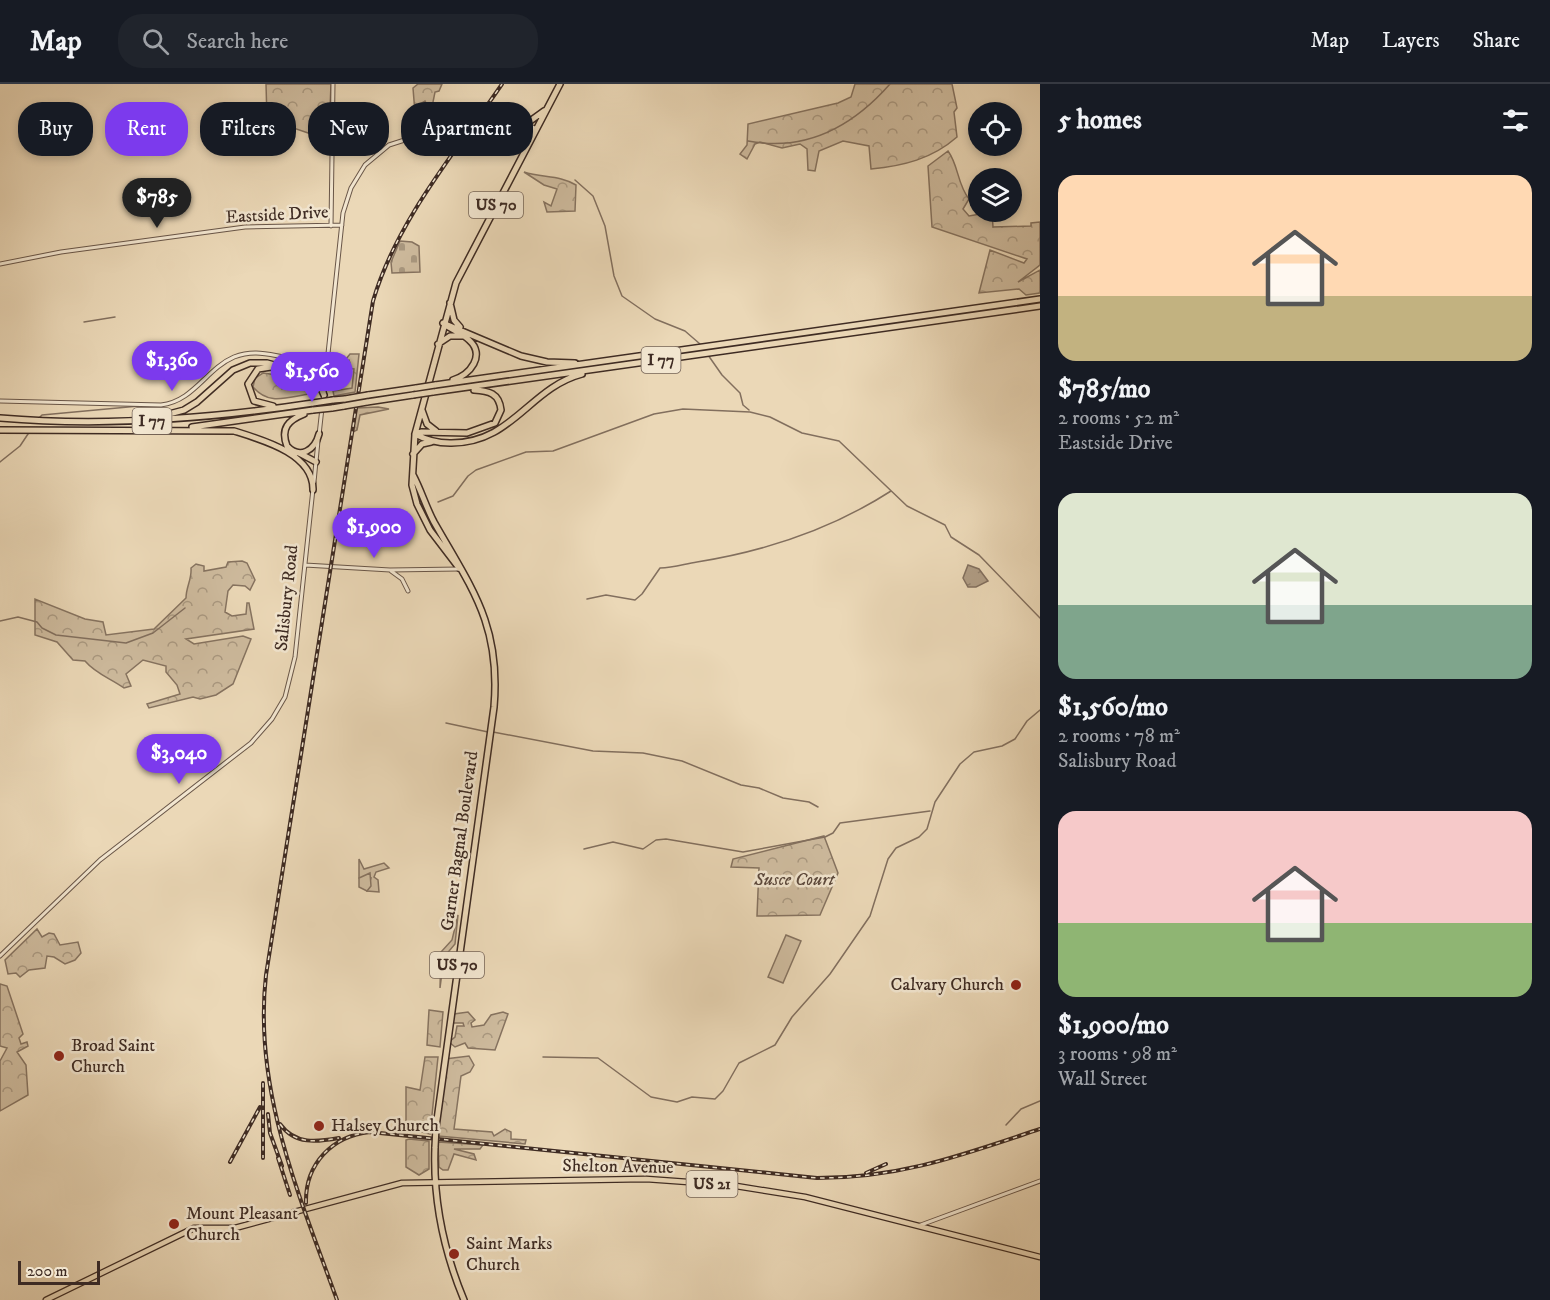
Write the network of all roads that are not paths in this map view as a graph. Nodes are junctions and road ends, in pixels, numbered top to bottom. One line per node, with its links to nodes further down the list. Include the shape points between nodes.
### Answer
1 (333, 84): 10 (street)
2 (560, 84): 3 (highway, US 70)
3 (547, 108): 4 (highway); 7 (highway, US 70)
4 (533, 119)
5 (533, 128): 7 (street)
6 (533, 129): 7 (street, Salisbury Road)
7 (536, 129): 12 (highway, Garner Bagnal Boulevard / US 70)
8 (401, 142): 9 (street, Salisbury Road, via 375,156 358,176 347,199)
9 (342, 225): 10 (street, Eastside Drive); 20 (street, Salisbury Road)
10 (331, 226): 11 (street, Eastside Drive, via 245,227)
11 (0, 264)
12 (451, 296): 15 (highway, Garner Bagnal Boulevard / US 70); 16 (highway, via 451,313)
13 (1040, 299): 18 (highway, I 77)
14 (1040, 306): 19 (highway, I 77)
15 (443, 323): 16 (highway); 17 (highway, Garner Bagnal Boulevard / US 70)
16 (464, 333): 17 (highway); 18 (highway, via 541,361 575,363); 23 (highway, via 476,350 475,364 464,375)
17 (437, 345): 28 (highway, Garner Bagnal Boulevard / US 70)
18 (624, 358): 23 (highway, I 77)
19 (652, 361): 24 (highway, I 77); 37 (highway, via 559,382 502,429 479,439 457,443)
20 (327, 362): 21 (highway, via 325,369); 22 (street, Salisbury Road); 26 (street, via 258,352 245,354 230,359 185,398 161,405)
21 (314, 376): 22 (highway); 25 (highway); 27 (highway, via 268,367 258,369 249,378 248,391 260,405); 31 (highway, via 267,363 250,363 233,370 197,402 170,416)
22 (325, 379): 25 (street, Salisbury Road)
23 (435, 385): 27 (highway, I 77, bridge)
24 (460, 389): 29 (highway, I 77, bridge); 34 (highway, via 492,392 500,403 499,417 490,427 478,431)
25 (324, 395): 35 (street, Salisbury Road)
26 (0, 401)
27 (303, 405): 31 (highway, I 77, via 183,419)
28 (422, 405): 34 (highway, via 427,424); 36 (highway, Garner Bagnal Boulevard / US 70)
29 (313, 410): 33 (highway, I 77); 38 (highway, via 285,427 285,441)
30 (0, 418): 31 (highway, I 77)
31 (78, 422)
32 (0, 430): 33 (highway, I 77)
33 (161, 430): 38 (highway, via 234,431)
34 (443, 433): 36 (highway)
35 (319, 434): 38 (highway, via 310,450); 40 (street, Salisbury Road)
36 (415, 434): 37 (highway); 39 (highway, Garner Bagnal Boulevard / US 70)
37 (432, 441): 39 (highway, via 418,447)
38 (296, 456): 40 (highway); 41 (highway, via 308,469)
39 (412, 459): 43 (highway, Garner Bagnal Boulevard / US 70, via 413,475 427,508)
40 (316, 462): 41 (street, Salisbury Road)
41 (313, 490): 42 (street, Salisbury Road)
42 (305, 565): 44 (street); 46 (street, Salisbury Road, via 291,677 285,697 266,728 100,860)
43 (460, 568): 44 (street); 48 (highway, Garner Bagnal Boulevard / US 70, bridge, via 487,619 496,681 436,1127)
44 (390, 570): 45 (street, via 402,579)
45 (408, 591)
46 (0, 957)
47 (1040, 1181): 49 (street)
48 (436, 1182): 49 (main road, Shelton Avenue / US 21, via 651,1179 721,1184 805,1197); 51 (main road, Shelton Avenue / US 21, via 402,1183 235,1228 194,1228); 52 (highway, Garner Bagnal Boulevard / US 70, via 443,1236)
49 (918, 1226): 50 (main road, Shelton Avenue / US 21)
50 (1040, 1257)
51 (46, 1300)
52 (464, 1300)

